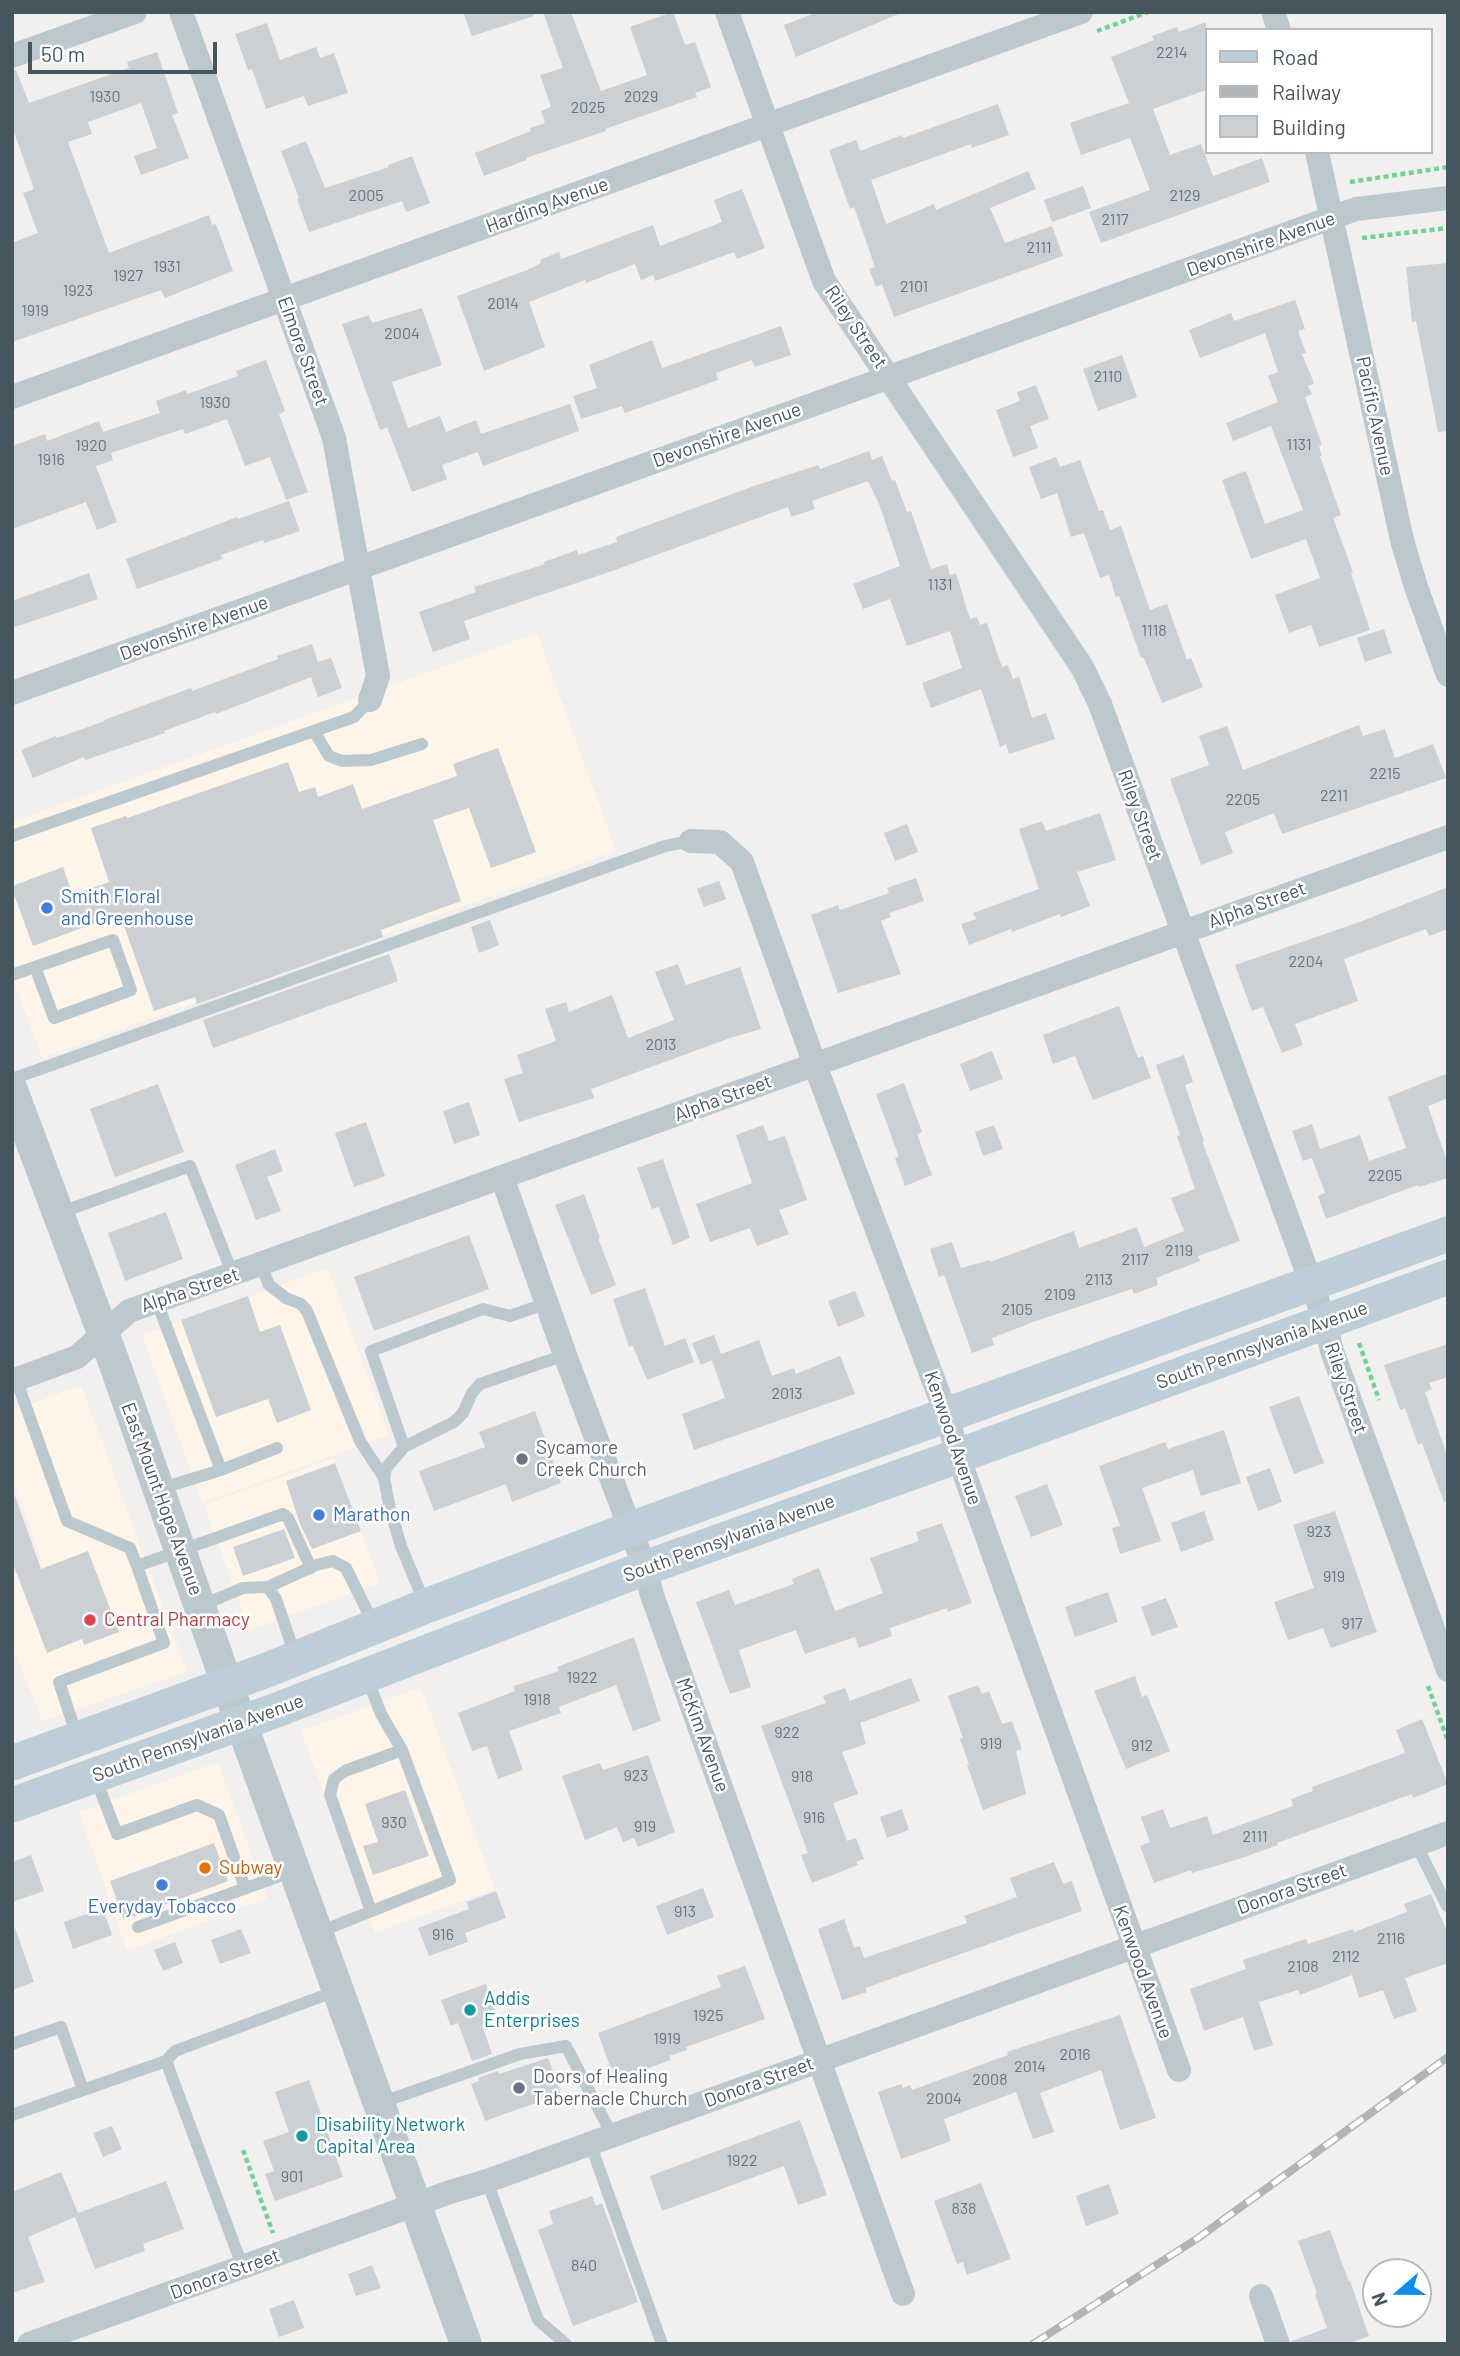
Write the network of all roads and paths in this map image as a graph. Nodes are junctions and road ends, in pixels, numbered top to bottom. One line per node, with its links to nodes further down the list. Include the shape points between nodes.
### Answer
1 (135, 12): 5 (street)
2 (181, 12): 14 (street, Elmore Street)
3 (727, 12): 6 (street, Riley Street)
4 (1081, 12): 6 (street, Harding Avenue)
5 (12, 56)
6 (768, 125): 14 (street, Harding Avenue); 15 (street, Riley Street, via 824,281)
7 (1317, 154): 11 (street, Pacific Avenue)
8 (1448, 167): 9 (path)
9 (1350, 182)
10 (1448, 198): 11 (street, Devonshire Avenue, via 1356,209)
11 (1333, 218): 15 (street, Devonshire Avenue); 18 (street, Pacific Avenue, via 1402,540)
12 (1448, 228): 13 (path)
13 (1362, 238)
14 (285, 299): 16 (street, Harding Avenue); 17 (street, Elmore Street, via 334,438)
15 (890, 376): 17 (street, Devonshire Avenue); 26 (street, Riley Street, via 1082,667 1100,704)
16 (12, 397)
17 (357, 569): 19 (street, Devonshire Avenue); 20 (street, Elmore Street, via 378,676)
18 (1448, 675)
19 (12, 693)
20 (370, 700): 21 (lane, via 354,717)
21 (314, 731): 22 (lane, via 329,757 342,761 371,760); 23 (lane)
22 (422, 744)
23 (12, 836)
24 (1448, 837): 26 (street, Alpha Street)
25 (691, 841): 29 (street, Kenwood Avenue, via 720,842 742,862); 30 (lane, via 665,846)
26 (1182, 932): 29 (street, Alpha Street); 38 (street, Riley Street)
27 (36, 967): 27 (lane, via 113,940 131,990 54,1018); 28 (lane)
28 (12, 975)
29 (815, 1065): 32 (street, Alpha Street); 45 (street, Kenwood Avenue)
30 (12, 1079)
31 (12, 1090): 33 (street, East Mount Hope Avenue)
32 (502, 1177): 35 (street, Alpha Street); 40 (street, McKim Avenue)
33 (58, 1213): 36 (lane, via 191,1166); 42 (street, East Mount Hope Avenue)
34 (1448, 1234): 38 (main road, South Pennsylvania Avenue)
35 (261, 1265): 36 (street, Alpha Street); 50 (lane, via 270,1285 307,1311 360,1441)
36 (233, 1275): 39 (street, Alpha Street)
37 (1448, 1277): 41 (main road, South Pennsylvania Avenue)
38 (1311, 1285): 41 (street, Riley Street); 45 (main road, South Pennsylvania Avenue)
39 (157, 1302): 42 (street, Alpha Street, via 129,1311); 49 (lane)
40 (547, 1304): 43 (street, McKim Avenue); 46 (lane, via 510,1316 483,1309 371,1351)
41 (1325, 1321): 48 (main road, South Pennsylvania Avenue); 62 (street, Riley Street)
42 (103, 1334): 44 (street, Alpha Street, via 77,1357); 51 (street, East Mount Hope Avenue)
43 (565, 1355): 46 (lane, via 480,1384 454,1422); 52 (street, McKim Avenue)
44 (14, 1380): 54 (lane, via 67,1521 130,1548)
45 (947, 1416): 48 (street, Kenwood Avenue); 52 (main road, South Pennsylvania Avenue)
46 (404, 1447): 50 (lane, via 386,1468)
47 (277, 1448): 49 (lane)
48 (958, 1456): 56 (main road, South Pennsylvania Avenue); 79 (street, Kenwood Avenue)
49 (221, 1470): 51 (lane)
50 (384, 1479): 59 (lane, via 401,1546)
51 (159, 1489): 53 (street, East Mount Hope Avenue)
52 (631, 1529): 56 (street, McKim Avenue); 59 (main road, South Pennsylvania Avenue)
53 (180, 1549): 54 (lane); 55 (lane, via 283,1514); 58 (street, East Mount Hope Avenue)
54 (136, 1566): 66 (lane, via 164,1643 59,1682)
55 (311, 1567): 57 (lane); 60 (lane, via 333,1561 346,1568)
56 (645, 1567): 63 (main road, South Pennsylvania Avenue); 82 (street, McKim Avenue)
57 (268, 1587): 58 (lane, via 243,1588); 61 (lane)
58 (200, 1606): 64 (street, East Mount Hope Avenue)
59 (426, 1606): 60 (main road, South Pennsylvania Avenue)
60 (374, 1627): 61 (main road, South Pennsylvania Avenue)
61 (296, 1658): 64 (main road, South Pennsylvania Avenue)
62 (1448, 1670)
63 (366, 1676): 65 (main road, South Pennsylvania Avenue); 67 (lane)
64 (228, 1684): 65 (street, East Mount Hope Avenue); 66 (main road, South Pennsylvania Avenue)
65 (242, 1723): 69 (main road, South Pennsylvania Avenue); 73 (street, East Mount Hope Avenue)
66 (78, 1739): 68 (main road, South Pennsylvania Avenue)
67 (402, 1750): 76 (lane, via 345,1771 334,1779 330,1796); 76 (lane, via 450,1880)
68 (12, 1763)
69 (94, 1775): 70 (main road, South Pennsylvania Avenue); 74 (lane, via 117,1834 197,1805 219,1815)
70 (12, 1805)
71 (1448, 1833): 72 (street, Donora Street)
72 (1416, 1844): 75 (lane); 79 (street, Donora Street)
73 (296, 1870): 74 (lane); 78 (street, East Mount Hope Avenue)
74 (245, 1888): 77 (lane)
75 (1447, 1906)
76 (371, 1911): 78 (lane)
77 (138, 1927)
78 (318, 1932): 80 (street, East Mount Hope Avenue)
79 (1134, 1947): 82 (street, Donora Street); 84 (street, Kenwood Avenue)
80 (340, 1989): 83 (lane, via 175,2051); 86 (street, East Mount Hope Avenue)
81 (12, 2044): 85 (lane, via 61,2027)
82 (820, 2060): 88 (street, Donora Street); 94 (street, McKim Avenue)
83 (166, 2061): 85 (lane); 93 (lane)
84 (1179, 2070)
85 (83, 2090): 87 (lane)
86 (380, 2103): 88 (lane, via 520,2054 566,2046); 91 (street, East Mount Hope Avenue)
87 (12, 2115)
88 (601, 2139): 90 (street, Donora Street); 99 (lane)
89 (243, 2150): 92 (path)
90 (487, 2181): 91 (street, Donora Street); 98 (lane, via 538,2320)
91 (416, 2204): 92 (street, Donora Street); 97 (street, East Mount Hope Avenue)
92 (281, 2253): 93 (street, Donora Street)
93 (243, 2267): 96 (street, Donora Street)
94 (903, 2294)
95 (1261, 2296): 100 (street)
96 (29, 2344)
97 (466, 2344)
98 (566, 2344)
99 (662, 2344)
100 (1278, 2344)

